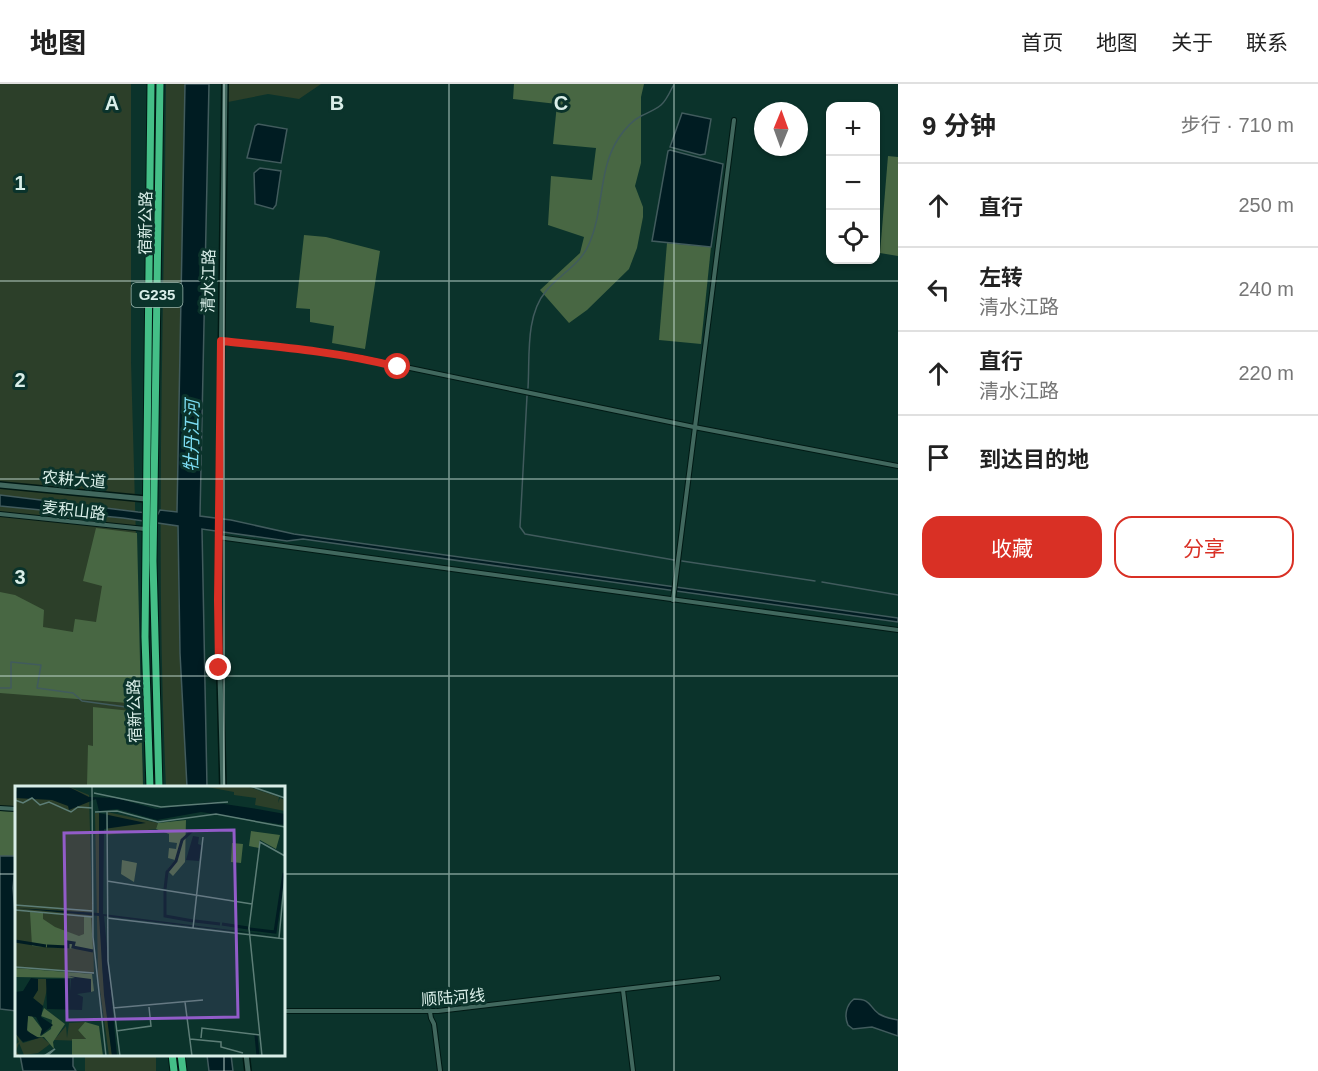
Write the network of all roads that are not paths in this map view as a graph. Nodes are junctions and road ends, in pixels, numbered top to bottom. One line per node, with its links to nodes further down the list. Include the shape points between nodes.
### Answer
1 (151, 84): 9 (highway, 宿新公路 / G235)
2 (160, 84): 11 (highway, 宿新公路 / G235, via 154,506)
3 (225, 84): 5 (street, 清水江路)
4 (734, 120): 6 (street)
5 (221, 341): 6 (street, via 357,357); 12 (street, 清水江路)
6 (694, 427): 7 (street); 13 (street)
7 (898, 466)
8 (0, 485): 9 (street, 农耕大道)
9 (146, 502): 11 (highway, 宿新公路)
10 (0, 514): 11 (street, 麦积山路)
11 (148, 527): 15 (highway, 宿新公路, via 145,637); 16 (highway, 宿新公路)
12 (218, 536): 13 (street); 17 (street)
13 (674, 597): 14 (street)
14 (898, 630)
15 (150, 786)
16 (159, 786)
17 (223, 786)
18 (0, 808): 19 (street)
19 (15, 809)
20 (718, 978): 21 (street, 顺陆河线)
21 (623, 990): 23 (street, 顺陆河线); 31 (street)
22 (285, 1011): 23 (street, 顺陆河线)
23 (430, 1011): 30 (street)
24 (172, 1056): 27 (highway)
25 (181, 1056): 28 (highway)
26 (246, 1056): 29 (street)
27 (174, 1071)
28 (183, 1071)
29 (248, 1071)
30 (440, 1071)
31 (633, 1071)

